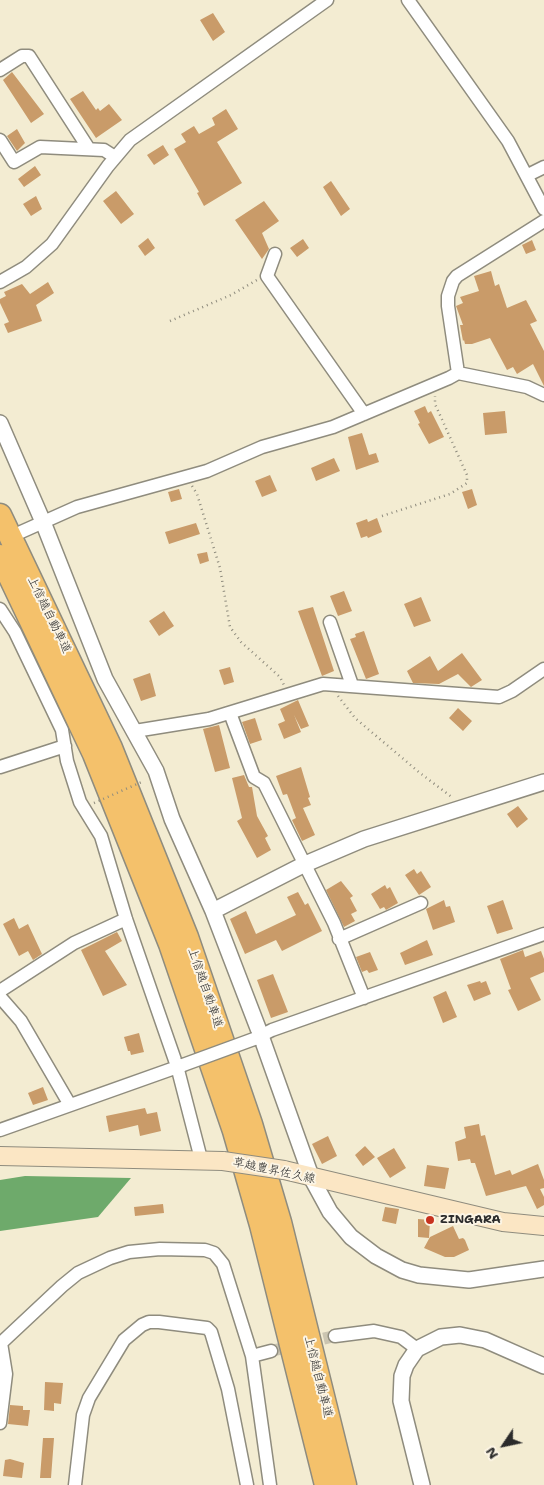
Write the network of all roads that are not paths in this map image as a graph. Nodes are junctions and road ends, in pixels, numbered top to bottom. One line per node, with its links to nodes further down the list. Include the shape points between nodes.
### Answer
1 (327, 0): 6 (street, via 144,129)
2 (408, 0): 8 (street, via 492,116)
3 (0, 70): 5 (street, via 22,56 29,56)
4 (0, 140): 5 (street, via 14,162 40,147)
5 (89, 150): 6 (street, via 110,152)
6 (115, 156): 12 (street, via 52,244 26,267)
7 (544, 167): 8 (street)
8 (528, 175): 9 (street)
9 (544, 209)
10 (544, 221): 13 (street, via 453,281 448,306)
11 (275, 254): 15 (street, via 268,276)
12 (0, 282)
13 (458, 373): 14 (street, via 527,387); 15 (street)
14 (544, 395)
15 (364, 414): 18 (street, via 333,427 262,447 208,471 77,507)
16 (0, 423): 18 (street)
17 (0, 515): 59 (highway, 上信越自動車道, via 111,748 187,937 251,1124 280,1222)
18 (43, 522): 19 (street); 26 (street, via 102,671)
19 (21, 532)
20 (0, 556): 58 (highway, 上信越自動車道, via 94,754 170,944 237,1140)
21 (0, 609): 27 (street, via 15,632 62,730)
22 (330, 622): 24 (street)
23 (544, 670): 24 (street, via 498,697)
24 (352, 685): 25 (street, via 310,686)
25 (230, 713): 26 (street); 30 (street, via 254,777 264,783)
26 (134, 731): 32 (street, via 156,771 172,819)
27 (65, 746): 28 (street); 33 (street, via 80,802 100,836)
28 (0, 767)
29 (544, 782): 30 (street, via 364,838)
30 (303, 865): 32 (street); 35 (street, via 334,923)
31 (421, 903): 35 (street)
32 (213, 911): 39 (street)
33 (126, 919): 36 (street, via 74,943); 40 (street)
34 (544, 934): 38 (street)
35 (339, 939): 38 (street)
36 (0, 991)
37 (0, 997): 41 (street, via 21,1021)
38 (364, 998): 39 (street)
39 (258, 1037): 40 (street, bridge); 45 (street)
40 (180, 1065): 41 (street); 44 (street)
41 (70, 1105): 42 (street)
42 (0, 1130)
43 (0, 1156): 44 (main road, 草越豊昇佐久線)
44 (201, 1159): 45 (main road, 草越豊昇佐久線, bridge, via 284,1170)
45 (312, 1179): 46 (main road, 草越豊昇佐久線, via 503,1222); 47 (street, via 330,1212 351,1237 402,1270 434,1278 469,1280)
46 (544, 1226)
47 (544, 1269)
48 (334, 1336): 50 (street, via 387,1334 410,1342)
49 (1, 1344): 52 (street, via 62,1286 92,1266 129,1252 205,1250 220,1257); 54 (street, via 6,1374)
50 (417, 1350): 53 (street, via 441,1337 460,1335 485,1340); 60 (street, via 406,1365 401,1388 404,1415)
51 (270, 1352): 52 (street)
52 (252, 1356): 57 (street)
53 (544, 1366)
54 (0, 1423)
55 (75, 1485): 56 (street, via 83,1414 88,1398 124,1340 149,1322 159,1322 207,1328 211,1332 228,1389)
56 (247, 1485)
57 (270, 1485)
58 (326, 1485)
59 (345, 1485)
60 (422, 1485)

